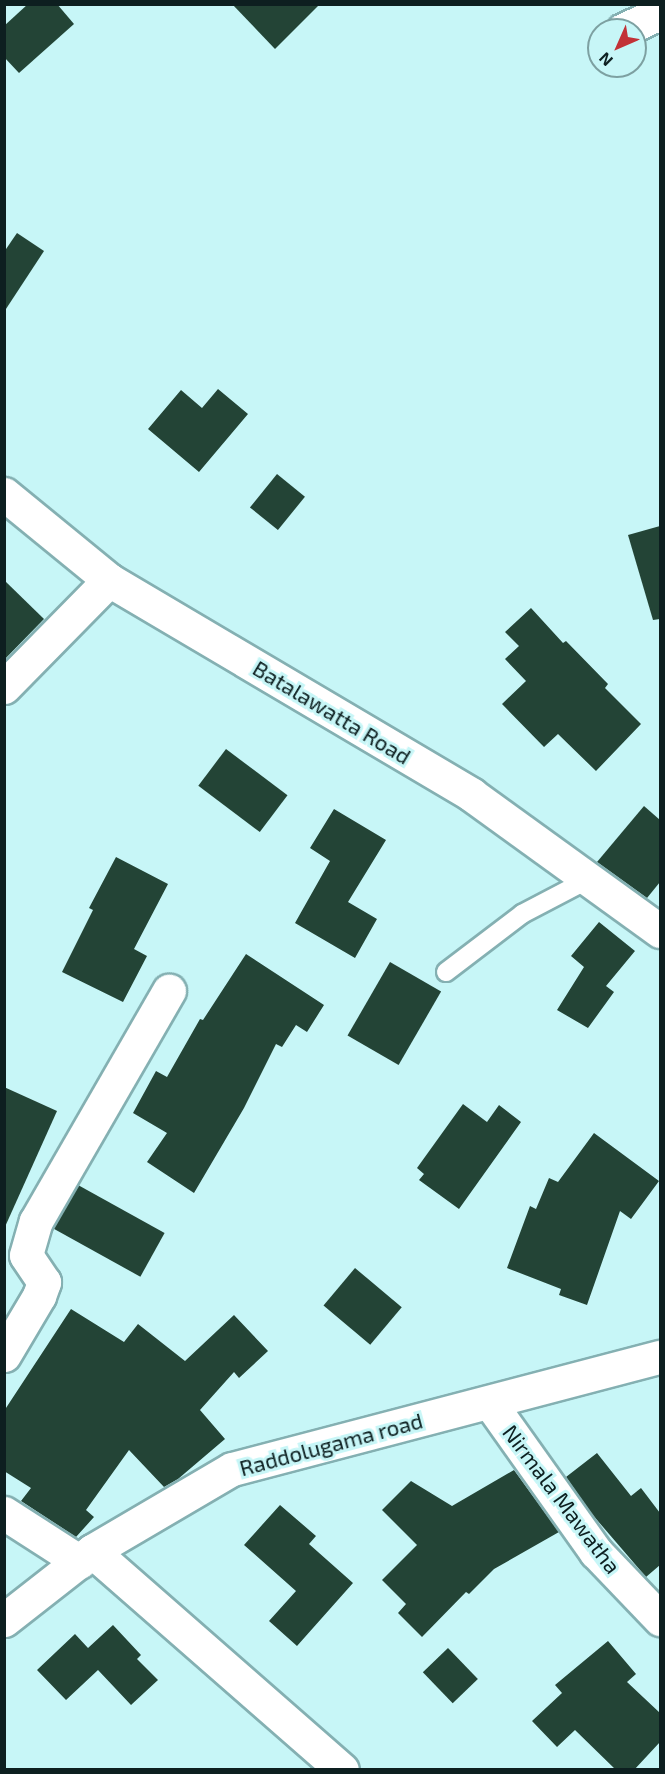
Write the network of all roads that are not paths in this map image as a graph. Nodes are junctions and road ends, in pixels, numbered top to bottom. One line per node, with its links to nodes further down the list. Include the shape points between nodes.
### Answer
1 (4, 494): 2 (street, Batalawatta Road)
2 (109, 580): 3 (street); 4 (street, Batalawatta Road, via 472,795)
3 (4, 687)
4 (589, 879): 5 (street, Batalawatta Road); 6 (lane, via 522,914)
5 (660, 932)
6 (446, 972)
7 (169, 991): 8 (street, via 36,1221 26,1255 44,1282)
8 (4, 1355)
9 (660, 1357): 10 (street, Raddolugama road)
10 (490, 1402): 12 (street, Raddolugama road, via 232,1469); 13 (street, Nirmala Mawatha, via 596,1552)
11 (4, 1513): 12 (street)
12 (86, 1556): 14 (street, Raddolugama road); 15 (street)
13 (660, 1618)
14 (4, 1620)
15 (342, 1770)

